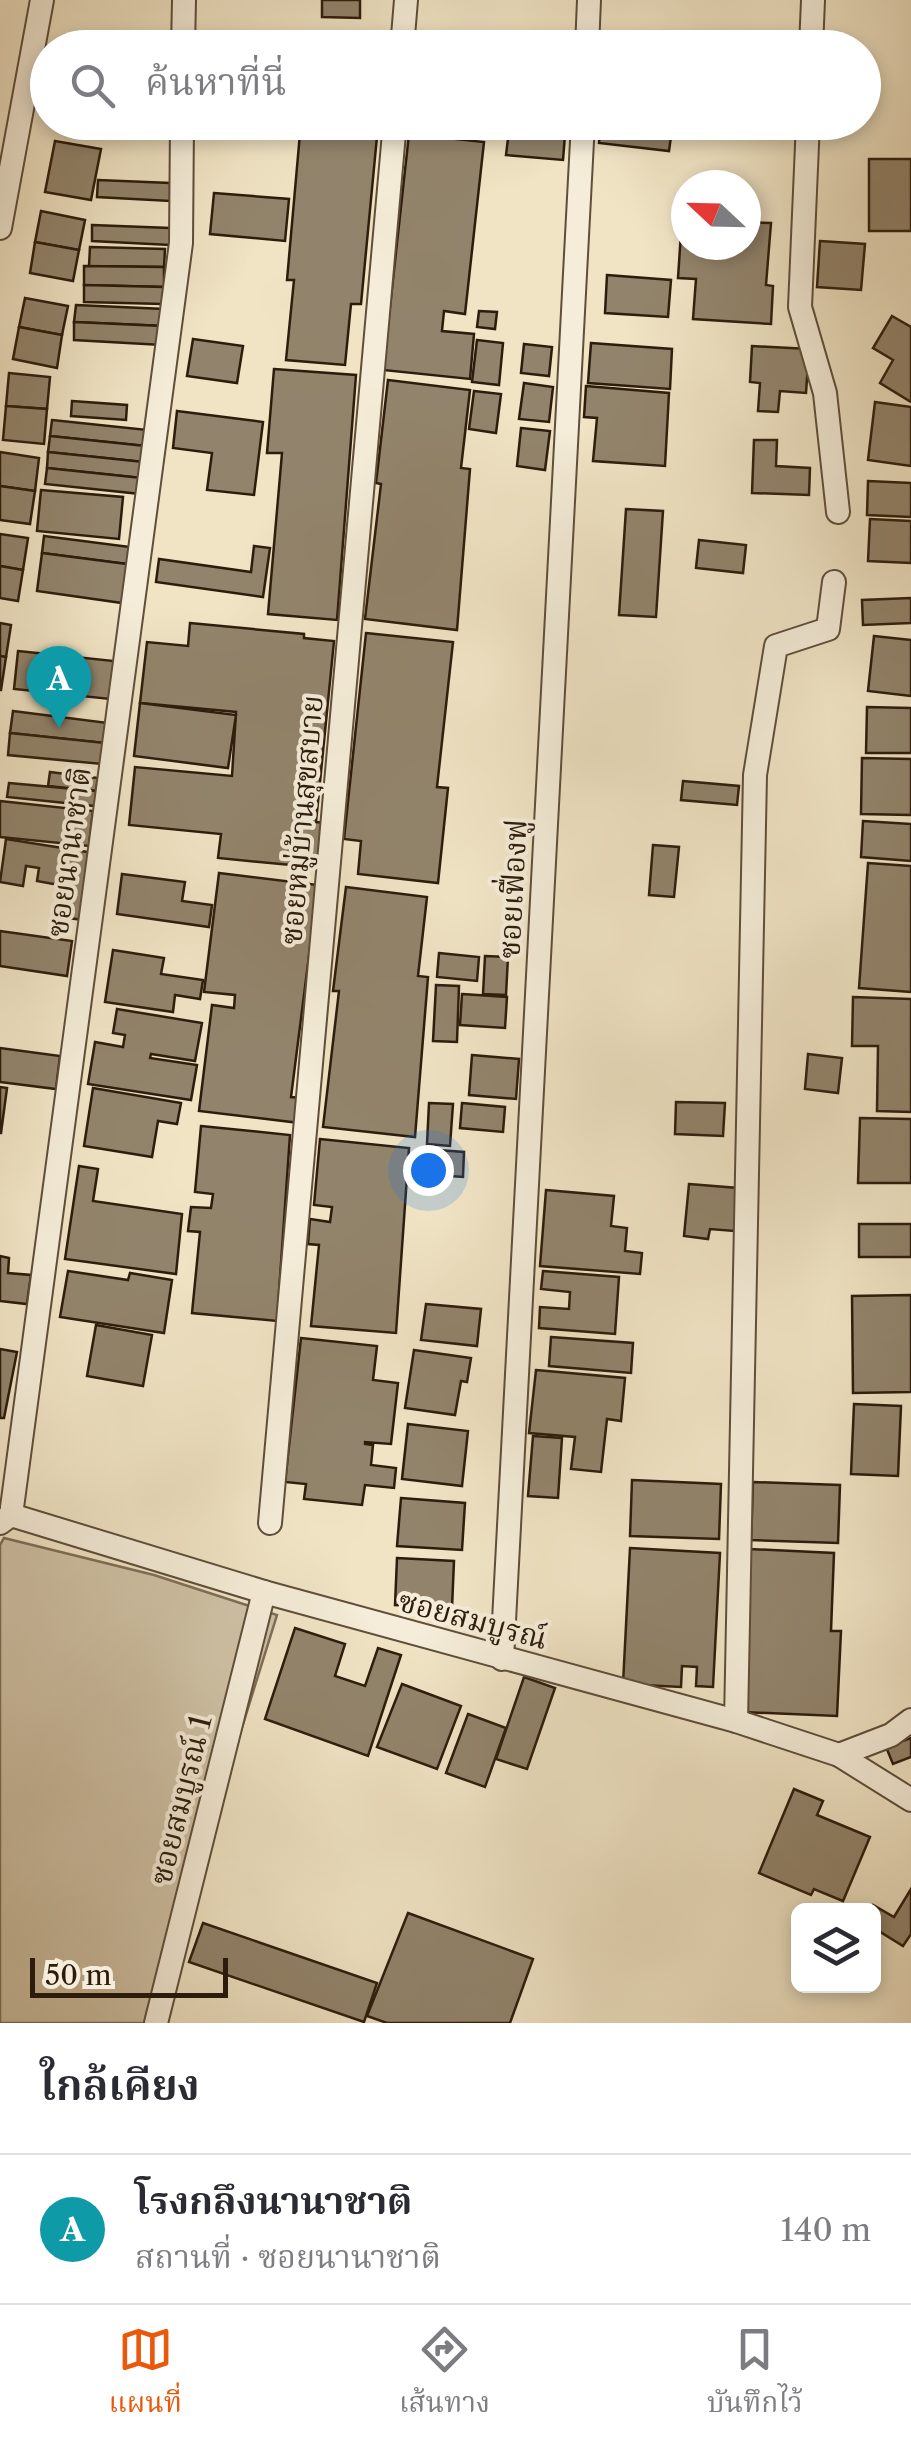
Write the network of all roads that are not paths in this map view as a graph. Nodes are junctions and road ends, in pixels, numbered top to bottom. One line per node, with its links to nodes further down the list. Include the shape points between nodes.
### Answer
1 (42, 0): 6 (street)
2 (184, 0): 7 (street)
3 (406, 0): 8 (street)
4 (589, 0): 9 (street)
5 (813, 0): 10 (street)
6 (36, 30)
7 (183, 30)
8 (404, 30)
9 (588, 30)
10 (812, 30)
11 (30, 65): 16 (street)
12 (182, 140): 19 (street, ซอยนานาชาติ, via 181,243)
13 (393, 140): 20 (street, ซอยหมู่บ้านสุขสบาย)
14 (582, 140): 22 (street, ซอยเฟื่องฟู)
15 (807, 140): 17 (street, via 800,307 825,393)
16 (0, 228)
17 (838, 512)
18 (834, 582): 24 (street, via 828,628 776,646 754,775)
19 (6, 1519): 21 (street, ซอยสมบูรณ์)
20 (270, 1523)
21 (264, 1592): 22 (street, ซอยสมบูรณ์); 27 (street, ซอยสมบูรณ์ 1)
22 (502, 1660): 24 (street, ซอยสมบูรณ์)
23 (911, 1720): 25 (street)
24 (736, 1721): 25 (street, ซอยสมบูรณ์)
25 (839, 1755): 26 (street, ซอยสมบูรณ์)
26 (911, 1800)
27 (156, 2023)

